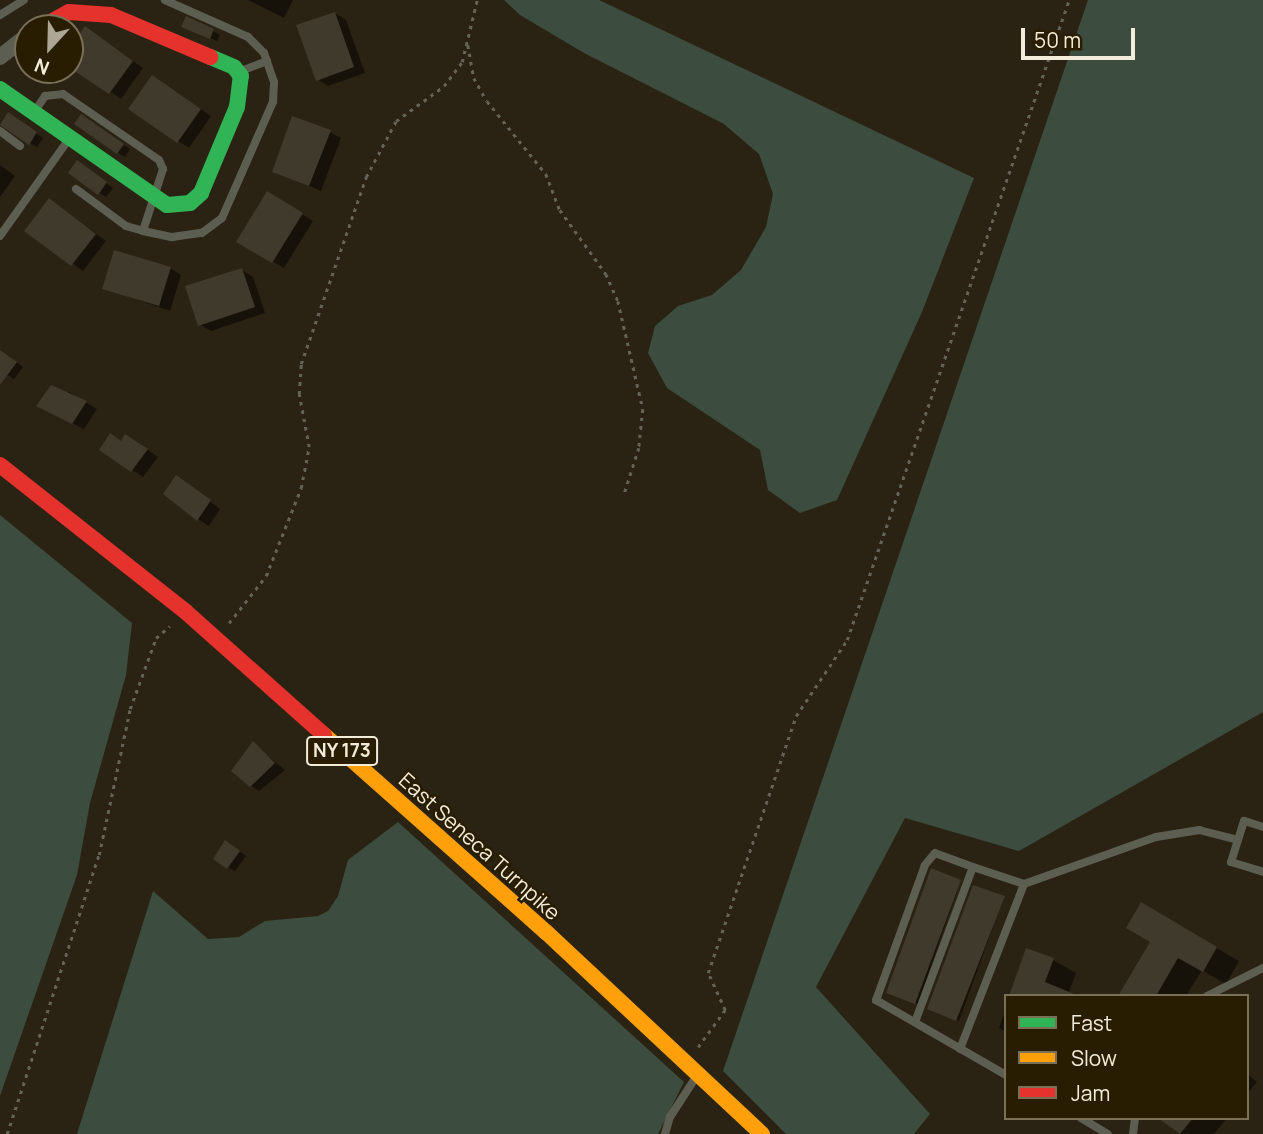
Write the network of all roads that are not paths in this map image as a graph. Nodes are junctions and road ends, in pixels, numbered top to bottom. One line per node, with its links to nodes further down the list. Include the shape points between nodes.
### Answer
1 (24, 0): 5 (lane)
2 (164, 0): 8 (lane, via 248,37)
3 (89, 7): 4 (main road); 9 (main road, via 160,33)
4 (65, 14)
5 (0, 15)
6 (14, 46): 7 (street)
7 (0, 57)
8 (267, 61): 9 (lane); 17 (lane, via 274,82 273,102 222,218 202,233 172,237)
9 (238, 72): 16 (main road, via 237,107 201,194 190,203 167,205)
10 (0, 89): 11 (main road)
11 (34, 113): 13 (main road); 16 (lane, via 46,96 63,94 159,160 163,169)
12 (0, 131): 14 (lane)
13 (69, 139): 16 (main road); 18 (lane)
14 (20, 146)
15 (76, 189): 17 (lane, via 126,226)
16 (151, 197): 17 (lane)
17 (143, 231)
18 (0, 236)
19 (0, 465): 29 (main road, East Seneca Turnpike / NY 173, via 186,612)
20 (1263, 827): 21 (lane, via 1244,821)
21 (1238, 840): 23 (lane, via 1231,862); 24 (lane, via 1199,830 1156,837)
22 (974, 867): 24 (lane); 27 (lane); 27 (lane, via 934,853 925,865 877,988 876,999)
23 (1263, 873)
24 (1024, 884): 28 (lane)
25 (1263, 968): 26 (lane)
26 (1211, 994)
27 (915, 1022): 28 (lane)
28 (960, 1049): 30 (lane)
29 (697, 1074): 32 (lane, via 670,1117); 33 (main road, East Seneca Turnpike / NY 173)
30 (1004, 1074)
31 (1084, 1120): 34 (lane)
32 (665, 1134)
33 (762, 1134)
34 (1108, 1134)

